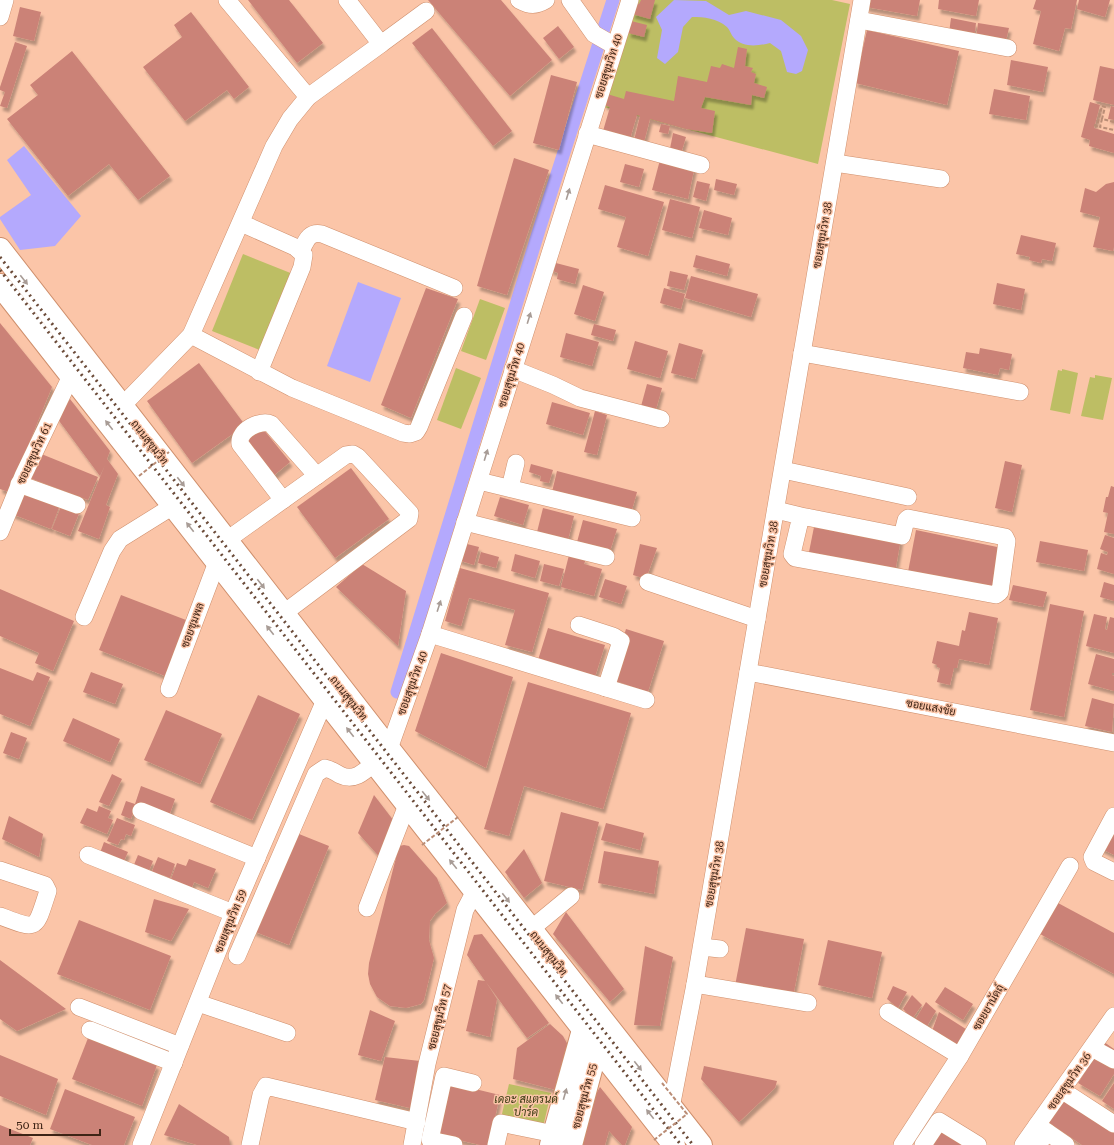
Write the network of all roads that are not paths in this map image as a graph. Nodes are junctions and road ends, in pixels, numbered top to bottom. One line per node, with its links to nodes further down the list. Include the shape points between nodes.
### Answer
1 (6, 0): 10 (street)
2 (227, 0): 15 (street)
3 (347, 0): 12 (street)
4 (519, 0): 5 (street, via 534,5)
5 (546, 0)
6 (570, 0): 13 (street, via 594,34)
7 (630, 0): 13 (street, ซอยสุขุมวิท 40)
8 (862, 0): 11 (street, ซอยสุขุมวิท 38)
9 (426, 11): 12 (street)
10 (0, 17)
11 (859, 20): 14 (street); 17 (street, ซอยสุขุมวิท 38)
12 (381, 44): 15 (street)
13 (614, 46): 16 (street, ซอยสุขุมวิท 40)
14 (1008, 48)
15 (308, 97): 20 (street, via 290,119 274,146)
16 (586, 134): 18 (street); 29 (street, ซอยสุขุมวิท 40, one-way to 16)
17 (835, 163): 19 (street); 27 (street, ซอยสุขุมวิท 38)
18 (701, 165)
19 (941, 179)
20 (241, 223): 22 (street); 26 (street)
21 (0, 249): 28 (main road, ถนนสุขุมวิท, one-way to 28)
22 (301, 251): 24 (street, via 310,235 322,234); 30 (street, via 304,255 302,267)
23 (0, 285): 31 (main road, ถนนสุขุมวิท)
24 (454, 288)
25 (464, 316): 30 (street, via 414,434 403,433)
26 (191, 335): 30 (street); 33 (street)
27 (802, 353): 32 (street); 37 (street, ซอยสุขุมวิท 38)
28 (88, 363): 31 (main road); 33 (main road, ถนนสุขุมวิท)
29 (513, 369): 34 (street, via 580,398); 40 (street, ซอยสุขุมวิท 40, one-way to 29)
30 (259, 372)
31 (71, 376): 36 (main road, ถนนสุขุมวิท, one-way to 31); 39 (street, ซอยสุขุมวิท 61)
32 (1020, 392)
33 (122, 406): 36 (main road, ถนนสุขุมวิท)
34 (661, 419)
35 (516, 463): 41 (street)
36 (154, 464): 46 (main road, ถนนสุขุมวิท); 52 (main road, ถนนสุขุมวิท, one-way to 52)
37 (783, 470): 42 (street); 47 (street, ซอยสุขุมวิท 38)
38 (316, 476): 43 (street); 43 (street, via 271,424 261,422 254,426 244,434 240,444); 56 (street, via 346,455 353,454 410,513 410,517)
39 (20, 478): 44 (street, ซอยสุขุมวิท 61); 45 (street)
40 (479, 480): 41 (street); 50 (street, ซอยสุขุมวิท 40)
41 (510, 488): 49 (street)
42 (908, 497)
43 (283, 500): 52 (street)
44 (5, 503): 51 (street, ซอยสุขุมวิท 61)
45 (77, 505)
46 (173, 506): 54 (main road, ถนนสุขุมวิท, one-way to 46); 57 (street, via 120,540 112,551)
47 (776, 510): 48 (street); 58 (street, ซอยสุขุมวิท 38)
48 (796, 515): 48 (street, via 902,536 908,518 1005,537 1007,542 1000,592 996,595 795,558 792,554)
49 (632, 518)
50 (465, 522): 53 (street); 60 (street, ซอยสุขุมวิท 40, one-way to 50)
51 (0, 532)
52 (227, 540): 56 (main road, ถนนสุขุมวิท, one-way to 56)
53 (606, 557)
54 (217, 562): 63 (street, ซอยชุมพล); 64 (main road, ถนนสุขุมวิท, one-way to 54)
55 (648, 582): 58 (street)
56 (284, 613): 67 (main road, ถนนสุขุมวิท)
57 (84, 617)
58 (757, 619): 61 (street, ซอยสุขุมวิท 38)
59 (579, 625): 62 (street, via 614,636 621,641)
60 (430, 634): 62 (street); 67 (street, ซอยสุขุมวิท 40)
61 (748, 672): 66 (street, ซอยแสงชัย); 82 (street, ซอยสุขุมวิท 38)
62 (606, 688): 65 (street)
63 (169, 689)
64 (325, 700): 67 (main road, ถนนสุขุมวิท, one-way to 64); 72 (street, ซอยสุขุมวิท 59)
65 (646, 700)
66 (1114, 743)
67 (381, 756): 68 (main road, ถนนสุขุมวิท); 81 (main road, ถนนสุขุมวิท, one-way to 81); 84 (street, via 361,774 354,776 344,777 325,768 316,774)
68 (407, 805): 76 (main road, ถนนสุขุมวิท, one-way to 68); 78 (street)
69 (141, 811): 72 (street)
70 (1114, 816): 75 (street, via 1092,857 1094,862)
71 (88, 855): 79 (street)
72 (257, 858): 79 (street, ซอยสุขุมวิท 59)
73 (1070, 866): 97 (street, ซอยยานัดถุ์)
74 (0, 870): 80 (street, via 45,885 48,891 35,925 28,927)
75 (1114, 872)
76 (475, 891): 91 (main road, ถนนสุขุมวิท, one-way to 76); 100 (street, ซอยสุขุมวิท 57, via 465,910)
77 (571, 896): 81 (street)
78 (367, 908)
79 (233, 913): 86 (street, ซอยสุขุมวิท 59)
80 (0, 916)
81 (531, 929): 91 (main road, ถนนสุขุมวิท)
82 (702, 947): 83 (street); 85 (street, ซอยสุขุมวิท 38)
83 (720, 949)
84 (237, 956)
85 (695, 984): 87 (street); 104 (street, ซอยสุขุมวิท 38)
86 (198, 1003): 93 (street); 95 (street, ซอยสุขุมวิท 59)
87 (808, 1003)
88 (79, 1007): 95 (street)
89 (888, 1012): 97 (street)
90 (1114, 1016): 96 (street, ซอยสุขุมวิท 36)
91 (591, 1023): 94 (main road, ถนนสุขุมวิท); 108 (main road, ซอยสุขุมวิท 55, one-way to 91)
92 (90, 1030): 99 (street)
93 (287, 1033)
94 (606, 1042): 104 (main road, ถนนสุขุมวิท, one-way to 104); 108 (main road, ซอยสุขุมวิท 55); 109 (main road, ถนนสุขุมวิท, one-way to 94)
95 (180, 1046): 99 (street, ซอยสุขุมวิท 59)
96 (1092, 1048): 98 (street); 103 (street, ซอยสุขุมวิท 36)
97 (960, 1056): 116 (street, ซอยยานัดถุ์)
98 (1114, 1060)
99 (174, 1063): 110 (street, ซอยสุขุมวิท 59)
100 (425, 1080): 102 (street); 105 (street, ซอยสุขุมวิท 57)
101 (473, 1083): 102 (street, via 444,1076)
102 (442, 1085): 113 (street, via 430,1140)
103 (1062, 1091): 106 (street); 107 (street, ซอยสุขุมวิท 36)
104 (671, 1108): 115 (main road, ถนนสุขุมวิท)
105 (417, 1122): 111 (street, via 266,1086 261,1095); 112 (street, ซอยสุขุมวิท 57)
106 (1114, 1124)
107 (1041, 1134): 119 (street, ซอยสุขุมวิท 36); 120 (street)
108 (559, 1141): 114 (street, via 501,1122)
109 (664, 1143)
110 (141, 1145)
111 (250, 1145)
112 (412, 1145)
113 (454, 1145)
114 (496, 1145)
115 (701, 1145)
116 (902, 1145)
117 (923, 1145): 118 (street, via 939,1120)
118 (978, 1145)
119 (1023, 1145)
120 (1066, 1145)

